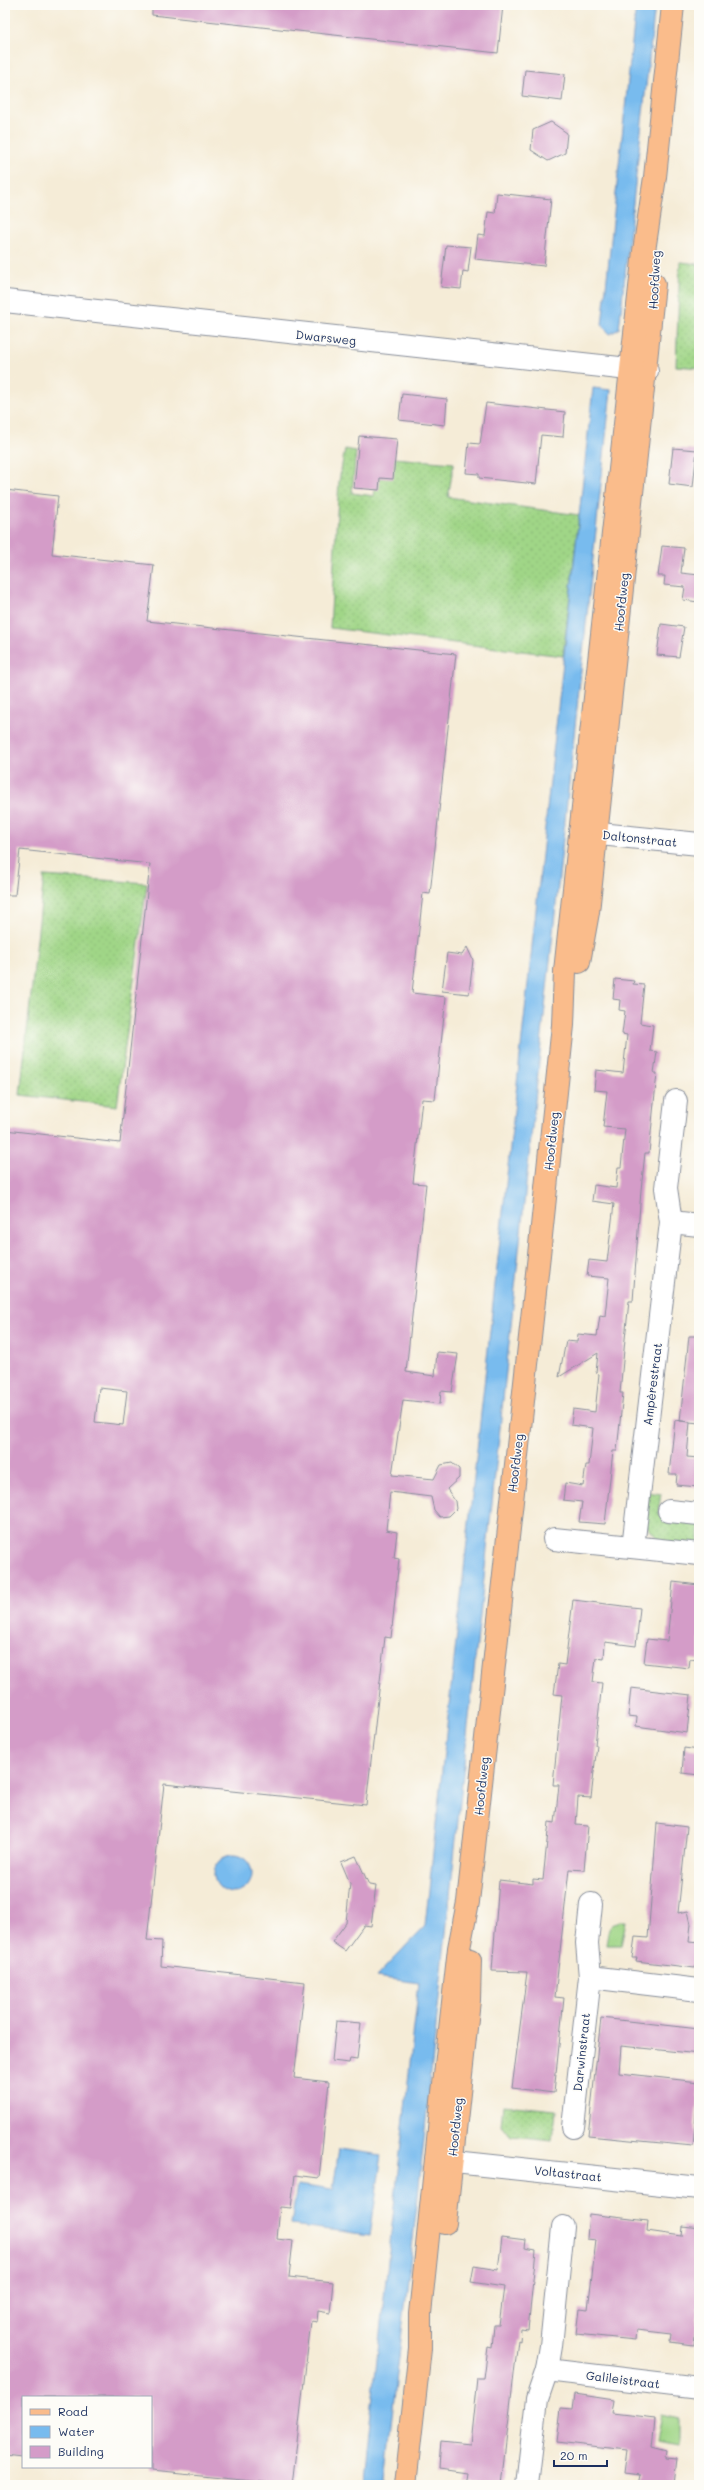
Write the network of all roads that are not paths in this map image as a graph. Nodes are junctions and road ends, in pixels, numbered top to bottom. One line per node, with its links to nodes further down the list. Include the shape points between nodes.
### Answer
1 (674, 5): 3 (main road, Hoofdweg, via 655,177 647,221)
2 (5, 301): 3 (street, Dwarsweg)
3 (639, 370): 4 (main road, Hoofdweg)
4 (588, 833): 5 (street, Daltonstraat); 18 (main road, Hoofdweg, via 565,971 563,1025 468,1902 459,1948)
5 (699, 844)
6 (676, 1101): 7 (street, Ampèrestraat, via 666,1188)
7 (671, 1222): 8 (street); 12 (street, Ampèrestraat)
8 (699, 1226)
9 (669, 1511): 10 (street)
10 (699, 1514)
11 (554, 1539): 12 (street)
12 (633, 1547): 13 (street)
13 (699, 1554)
14 (591, 1904): 15 (street, Darwinstraat, via 587,1943)
15 (590, 1977): 16 (street); 17 (street, Darwinstraat)
16 (699, 1990)
17 (573, 2127)
18 (444, 2161): 19 (street, Voltastraat); 23 (main road, Hoofdweg, via 420,2314 420,2349)
19 (699, 2188)
20 (563, 2227): 21 (street)
21 (547, 2370): 22 (street, Galileistraat); 24 (street, via 537,2399)
22 (699, 2388)
23 (405, 2485)
24 (527, 2485)

